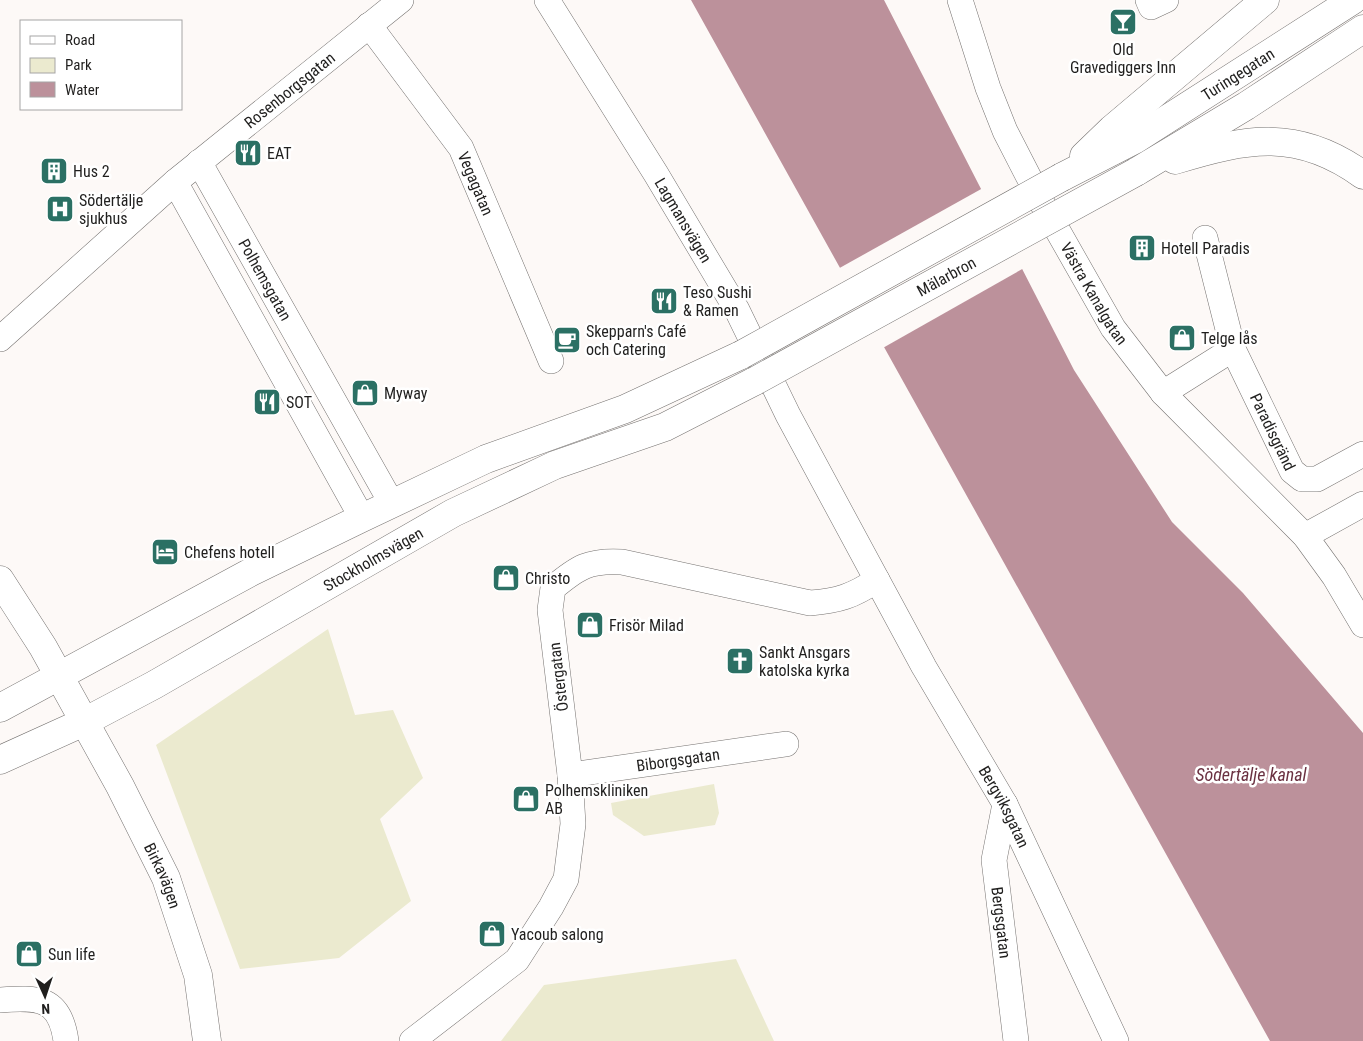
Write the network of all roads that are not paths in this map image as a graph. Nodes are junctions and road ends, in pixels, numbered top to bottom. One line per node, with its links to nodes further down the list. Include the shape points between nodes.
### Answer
1 (401, 0): 8 (street, Rosenborgsgatan)
2 (547, 0): 29 (street, Lagmansvägen, via 737,310 788,415)
3 (960, 0): 20 (street, Västra Kanalgatan, via 1005,131 1042,203 1113,328)
4 (1148, 0): 5 (street, via 1151,7)
5 (1166, 0)
6 (1265, 0): 10 (main road)
7 (1349, 2): 10 (main road, Turingegatan, via 1216,88)
8 (369, 25): 11 (street, Rosenborgsgatan); 18 (street, Vegagatan, via 461,148)
9 (1363, 29): 12 (main road, Turingegatan, via 1246,106)
10 (1117, 138): 24 (main road, Mälarbron, bridge, via 1062,178 741,355 657,396 486,459)
11 (199, 162): 14 (street, Rosenborgsgatan); 21 (street, Polhemsgatan)
12 (1136, 172): 13 (main road, via 1226,145 1263,140 1303,145 1340,159); 19 (main road, Mälarbron, bridge)
13 (1363, 175)
14 (175, 182): 16 (street, Rosenborgsgatan); 22 (street, Polhemsgatan)
15 (1205, 238): 17 (street, Paradisgränd)
16 (0, 339)
17 (1233, 349): 20 (street); 23 (street, Paradisgränd, via 1292,472 1302,479 1317,479)
18 (551, 361)
19 (755, 382): 33 (main road, Stockholmsvägen, via 665,427 555,465 453,513 253,630)
20 (1163, 393): 27 (street, Västra Kanalgatan)
21 (331, 397): 22 (street); 24 (street, Polhemsgatan)
22 (304, 412): 26 (street, Polhemsgatan)
23 (1363, 454)
24 (392, 504): 26 (main road)
25 (1363, 504): 27 (street)
26 (362, 518): 31 (main road, via 251,572)
27 (1305, 536): 30 (street, Västra Kanalgatan)
28 (0, 580): 31 (main road, Birkavägen)
29 (877, 580): 36 (street, Östergatan, via 856,594 836,601 810,603 622,562 603,561 576,569 553,588 550,610); 37 (street, Bergviksgatan)
30 (1363, 625)
31 (59, 677): 32 (main road); 33 (main road, Birkavägen)
32 (0, 708)
33 (84, 722): 35 (main road, Stockholmsvägen); 40 (main road, Birkavägen, via 166,878 198,975)
34 (786, 744): 36 (street, Biborgsgatan)
35 (0, 760)
36 (570, 775): 41 (street, Östergatan, via 574,829 566,879 551,907 517,960)
37 (1005, 804): 42 (street, Bergsgatan, via 994,860); 43 (street, Bergviksgatan)
38 (0, 1000): 39 (street, via 41,999 53,1006 64,1025)
39 (66, 1041)
40 (207, 1041)
41 (412, 1041)
42 (1016, 1041)
43 (1116, 1041)

